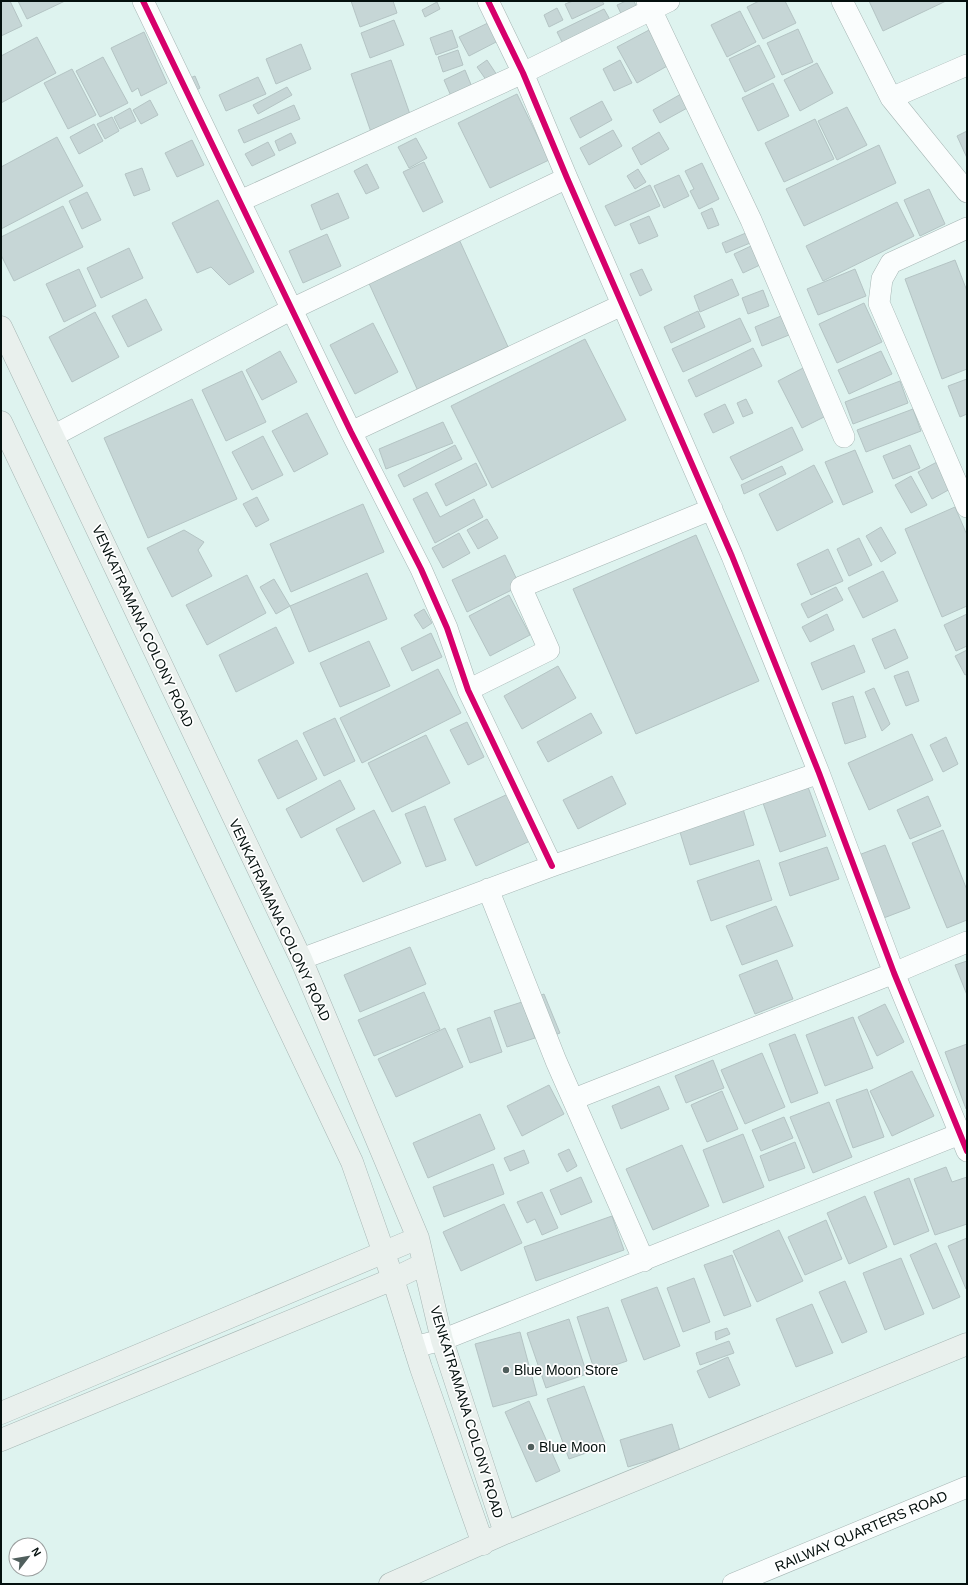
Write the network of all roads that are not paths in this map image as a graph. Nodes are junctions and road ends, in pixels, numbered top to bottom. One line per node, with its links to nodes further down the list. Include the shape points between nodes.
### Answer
1 (143, 1): 11 (street)
2 (488, 1): 7 (street)
3 (669, 1): 5 (street)
4 (842, 1): 8 (street)
5 (649, 6): 7 (street); 19 (street, via 751,220)
6 (967, 65): 8 (street)
7 (523, 73): 9 (street); 11 (street)
8 (891, 98): 10 (street)
9 (566, 178): 13 (street); 14 (street)
10 (967, 192)
11 (240, 201): 14 (street)
12 (967, 228): 20 (street, via 891,263 882,279 879,303)
13 (622, 305): 17 (street); 21 (street)
14 (292, 309): 17 (street); 18 (street)
15 (1, 327): 18 (main road, VENKATRAMANA COLONY ROAD)
16 (1, 422): 32 (main road, via 352,1162)
17 (351, 432): 22 (street, via 421,569 447,628)
18 (53, 436): 27 (main road, VENKATRAMANA COLONY ROAD)
19 (844, 437)
20 (967, 507)
21 (712, 509): 22 (street, via 521,587 549,650); 23 (street)
22 (468, 690): 24 (street)
23 (819, 773): 24 (street); 28 (street)
24 (552, 866): 25 (street)
25 (488, 889): 27 (street); 29 (street, via 556,1061)
26 (967, 942): 28 (street)
27 (301, 959): 31 (main road, VENKATRAMANA COLONY ROAD)
28 (894, 973): 29 (street); 30 (street)
29 (574, 1099): 33 (street)
30 (965, 1139): 33 (street)
31 (418, 1238): 32 (main road); 34 (main road, VENKATRAMANA COLONY ROAD)
32 (384, 1252): 35 (main road); 39 (main road)
33 (644, 1261): 36 (street)
34 (424, 1264): 35 (main road); 36 (main road, VENKATRAMANA COLONY ROAD)
35 (393, 1279): 38 (main road); 40 (main road)
36 (442, 1340): 38 (street); 42 (main road, VENKATRAMANA COLONY ROAD)
37 (967, 1344): 42 (main road)
38 (414, 1347): 43 (main road)
39 (1, 1413)
40 (1, 1440)
41 (967, 1487): 45 (street, RAILWAY QUARTERS ROAD)
42 (505, 1533): 43 (main road)
43 (483, 1544): 44 (main road)
44 (390, 1584)
45 (733, 1584)

